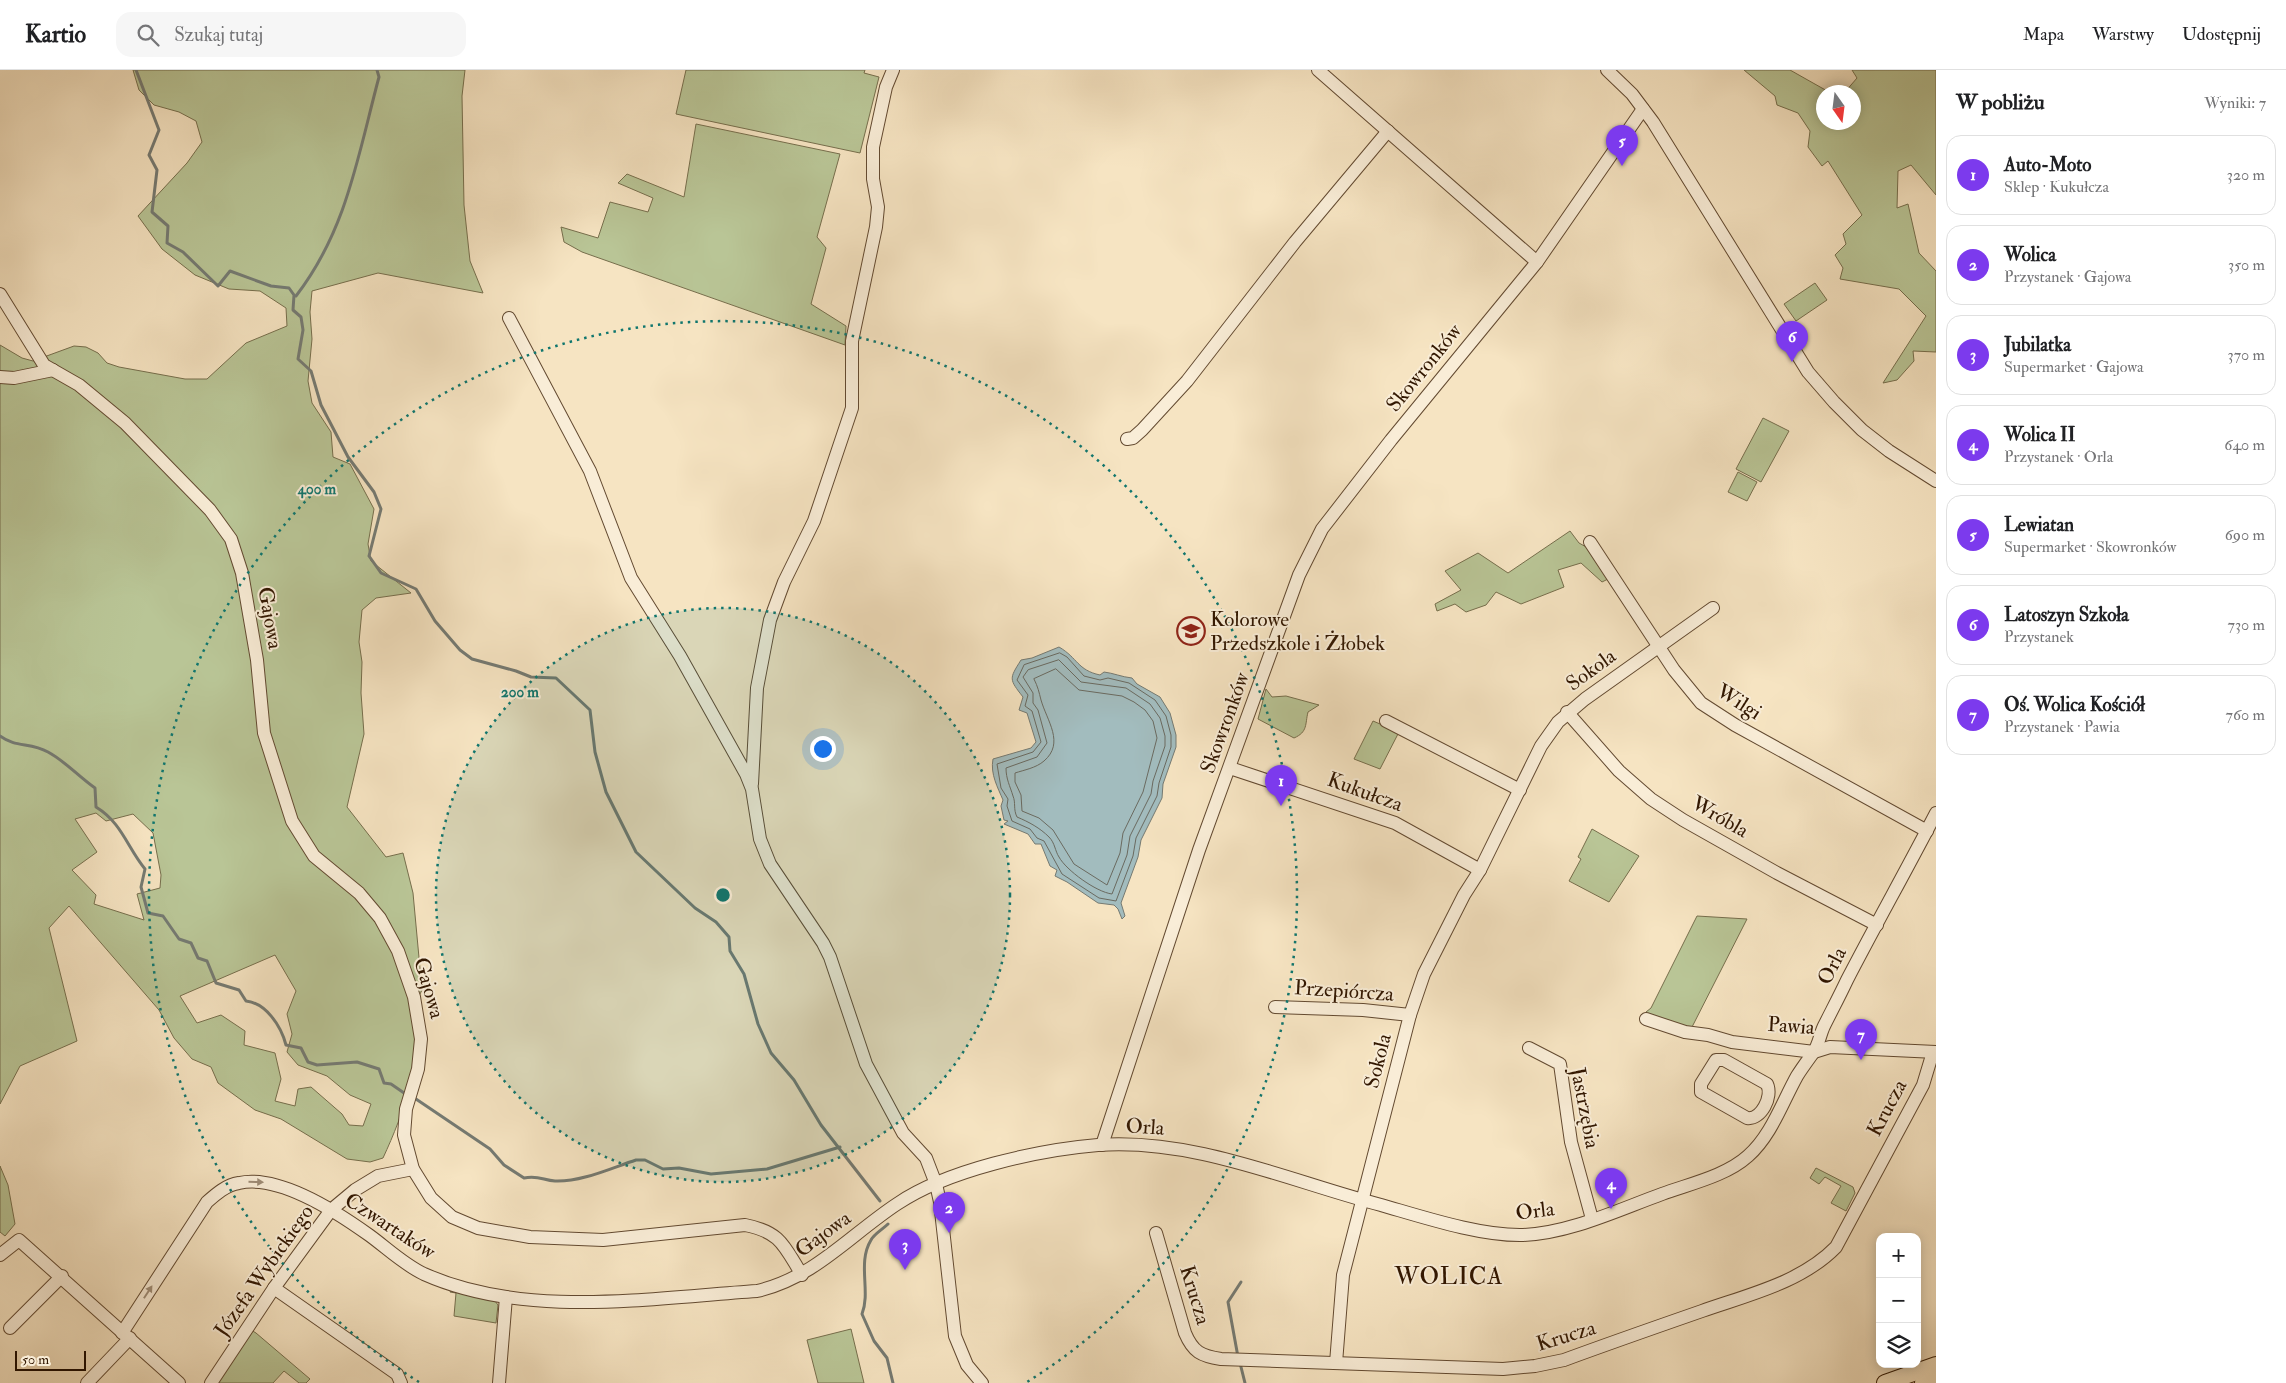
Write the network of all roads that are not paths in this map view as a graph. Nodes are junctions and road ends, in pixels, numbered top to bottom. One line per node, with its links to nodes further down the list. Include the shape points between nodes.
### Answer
1 (893, 70): 19 (street, via 886,87 873,147 876,227 852,341 852,408 814,521 784,582 768,628 757,688)
2 (1318, 70): 5 (street)
3 (1607, 70): 4 (street)
4 (1644, 109): 6 (street, Skowronków); 12 (street, via 1808,372 1862,430)
5 (1388, 131): 6 (street); 11 (street, via 1295,242 1187,382 1142,430)
6 (1537, 262): 18 (street, Skowronków, via 1322,529 1299,574)
7 (0, 294): 9 (street, Gajowa, via 37,356)
8 (509, 318): 19 (street, via 590,471 631,578 680,656)
9 (52, 370): 10 (street, via 14,378); 33 (street, Gajowa, via 79,385 125,423 210,510 231,539 242,573 257,660 264,733 292,821 314,856 359,893 380,918 398,951 414,997 421,1039 404,1135)
10 (0, 377)
11 (1127, 439)
12 (1936, 481)
13 (1590, 542): 15 (street, Wilgi)
14 (1713, 608): 15 (street, Sokola)
15 (1658, 646): 16 (street, Sokola); 22 (street, Wilgi, via 1687,687 1718,716)
16 (1567, 712): 20 (street, Sokola, via 1541,746); 24 (street, Wróbla, via 1619,771 1683,820)
17 (1386, 721): 20 (street)
18 (1230, 768): 23 (street, Kukułcza, via 1395,823); 32 (street, Skowronków, via 1199,850)
19 (752, 789): 34 (street, via 760,839 774,872 824,943 859,1046 878,1088 902,1133 926,1158)
20 (1520, 790): 23 (street, Sokola)
21 (1936, 814): 22 (street, Orla)
22 (1927, 831): 24 (street, Orla)
23 (1480, 870): 26 (street, Sokola, via 1424,974)
24 (1877, 925): 29 (street, Orla, via 1822,1030)
25 (1275, 1006): 26 (street, Przepiórcza)
26 (1410, 1015): 35 (street, Sokola)
27 (1646, 1019): 29 (street, Pawia, via 1732,1042)
28 (1529, 1048): 37 (street, Jastrzębia, via 1560,1064 1571,1142)
29 (1814, 1052): 30 (street, Pawia, via 1830,1046); 37 (street, Orla, via 1796,1077 1767,1134 1748,1157 1715,1174)
30 (1935, 1052): 46 (street, Krucza, via 1922,1085 1836,1248 1820,1263 1798,1276 1564,1360 1535,1366 1503,1369)
31 (1769, 1088): 31 (street, via 1769,1097 1758,1115 1749,1119 1704,1096 1700,1088 1712,1062 1719,1060 1767,1084)
32 (1102, 1145): 34 (street, Orla, via 1016,1157); 35 (street, Orla, via 1178,1150 1269,1171)
33 (413, 1169): 36 (street, Józefa Wybickiego, via 378,1176); 40 (street, Gajowa, via 431,1198 452,1217 478,1228 530,1237 603,1240 745,1225 765,1229 782,1242)
34 (936, 1184): 40 (street, Gajowa, via 906,1198); 54 (street, via 955,1336 967,1364)
35 (1361, 1200): 37 (street, Orla, via 1492,1233 1523,1235 1554,1231); 46 (street, Sokola, via 1343,1276)
36 (331, 1210): 42 (street, Józefa Wybickiego); 43 (street, Czwartaków, via 422,1273); 45 (street, Czwartaków, one-way to 36, via 207,1202 220,1191 238,1183 275,1183)
37 (1592, 1219)
38 (1156, 1233): 46 (street, Krucza, via 1190,1347 1201,1356)
39 (0, 1255): 41 (street, via 19,1240)
40 (802, 1275): 43 (street, Czwartaków, via 757,1291 581,1302)
41 (62, 1276): 44 (street); 45 (street)
42 (274, 1288): 51 (street, Józefa Wybickiego); 52 (street, via 397,1374)
43 (506, 1297): 53 (street)
44 (10, 1328)
45 (126, 1336): 49 (street, Czwartaków); 50 (street)
46 (1336, 1363)
47 (1936, 1365): 55 (main road)
48 (1936, 1379): 56 (main road)
49 (87, 1383)
50 (179, 1383)
51 (211, 1383)
52 (401, 1383)
53 (499, 1383)
54 (982, 1383)
55 (1885, 1383)
56 (1923, 1383)

